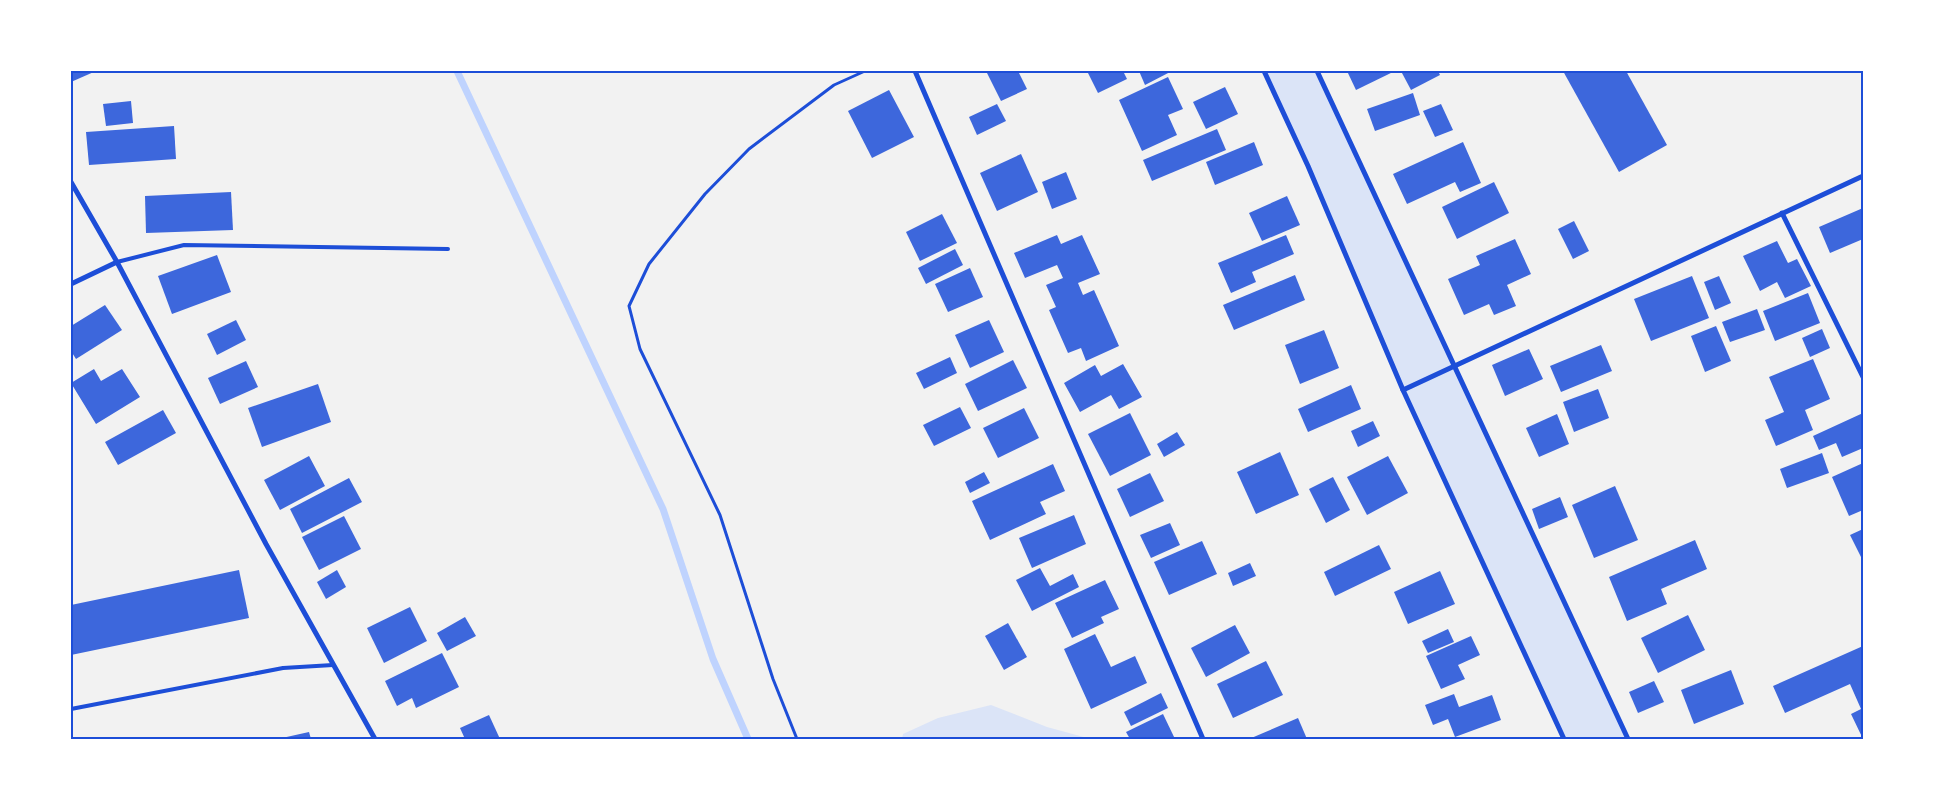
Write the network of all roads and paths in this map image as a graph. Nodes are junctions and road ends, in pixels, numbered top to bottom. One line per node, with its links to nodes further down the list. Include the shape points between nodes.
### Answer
1 (865, 71): 17 (path, via 834,85 749,149 705,194 649,264 629,306 640,349 720,515 773,679)
2 (914, 71): 18 (street)
3 (1264, 71): 13 (street)
4 (1317, 71): 11 (street)
5 (1863, 176): 7 (street)
6 (71, 182): 9 (street)
7 (1782, 213): 11 (street); 12 (street)
8 (448, 249): 9 (lane, via 184,245)
9 (117, 262): 10 (street); 14 (street)
10 (71, 284)
11 (1454, 365): 13 (street); 20 (street)
12 (1863, 376)
13 (1403, 390): 19 (street)
14 (333, 665): 15 (lane, via 283,668); 16 (street)
15 (71, 708)
16 (375, 739)
17 (797, 739)
18 (1203, 739)
19 (1564, 739)
20 (1628, 739)

